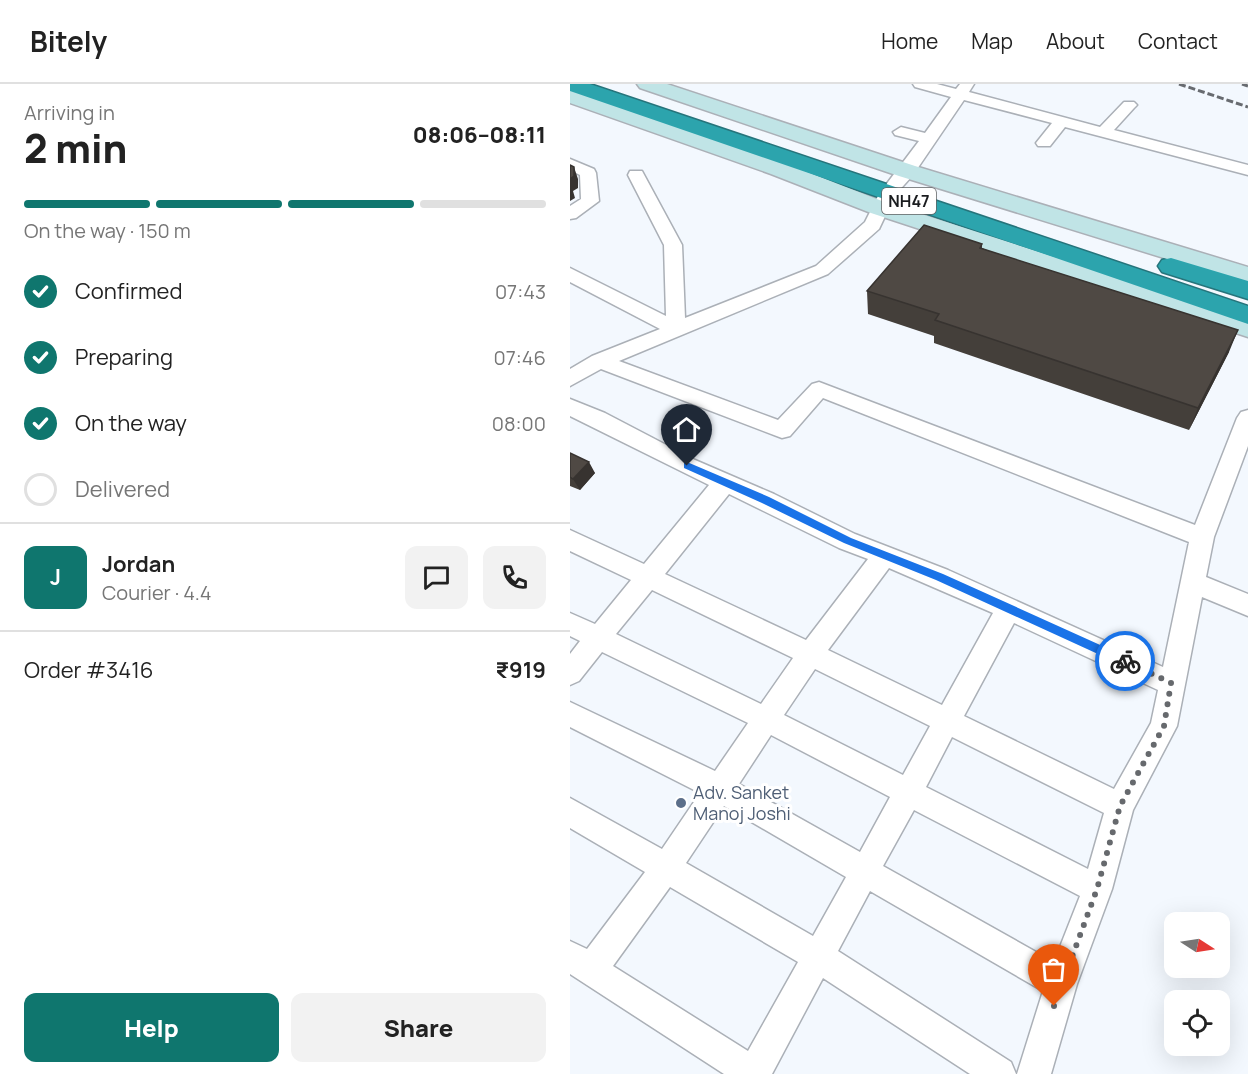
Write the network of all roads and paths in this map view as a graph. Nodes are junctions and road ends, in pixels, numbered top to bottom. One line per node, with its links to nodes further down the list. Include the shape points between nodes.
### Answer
1 (570, 84): 16 (highway, NH47)
2 (614, 84): 16 (highway, NH47)
3 (647, 84): 16 (street)
4 (920, 84): 5 (street)
5 (963, 90): 8 (street); 11 (street)
6 (570, 96): 16 (street, via 779,169)
7 (1129, 105): 9 (street)
8 (1062, 120): 9 (street); 12 (street)
9 (1105, 131): 14 (street)
10 (900, 132): 11 (street)
11 (929, 139): 16 (street)
12 (1044, 143)
13 (570, 164): 17 (street, via 588,173 590,201)
14 (1248, 170)
15 (636, 176): 23 (street, via 673,245)
16 (892, 188): 19 (street); 20 (highway, NH47); 21 (highway, NH47); 22 (street); 23 (street, via 873,225 822,270)
17 (570, 214)
18 (570, 274): 23 (street)
19 (1248, 276)
20 (1248, 290)
21 (1248, 315)
22 (1248, 328)
23 (676, 329): 24 (street)
24 (599, 361): 25 (street); 29 (street, via 782,430 819,389)
25 (570, 379)
26 (570, 407): 28 (street)
27 (1248, 418): 29 (street)
28 (725, 482): 31 (street); 32 (street)
29 (1202, 537): 33 (street)
30 (570, 540): 32 (street)
31 (885, 555): 35 (street); 38 (street)
32 (650, 577): 37 (street); 38 (street)
33 (1194, 583): 34 (street); 40 (street)
34 (1248, 605)
35 (1009, 609): 40 (street); 43 (street)
36 (570, 624): 37 (street)
37 (598, 637): 39 (street); 42 (street)
38 (810, 654): 42 (street); 43 (street)
39 (570, 673)
40 (1171, 683): 46 (street, via 1164,726)
41 (570, 714): 44 (street)
42 (766, 719): 44 (street); 45 (street)
43 (947, 720): 45 (street); 46 (street)
44 (719, 788): 48 (street); 49 (street)
45 (907, 792): 49 (street); 50 (street)
46 (1120, 806): 50 (street)
47 (570, 812): 48 (street)
48 (666, 868): 51 (street); 52 (street)
49 (866, 871): 51 (street); 53 (street)
50 (1097, 889): 53 (street)
51 (819, 957): 54 (street); 55 (street)
52 (580, 963): 54 (street)
53 (1061, 984): 56 (street)
54 (754, 1074)
55 (999, 1074)
56 (1034, 1074)

